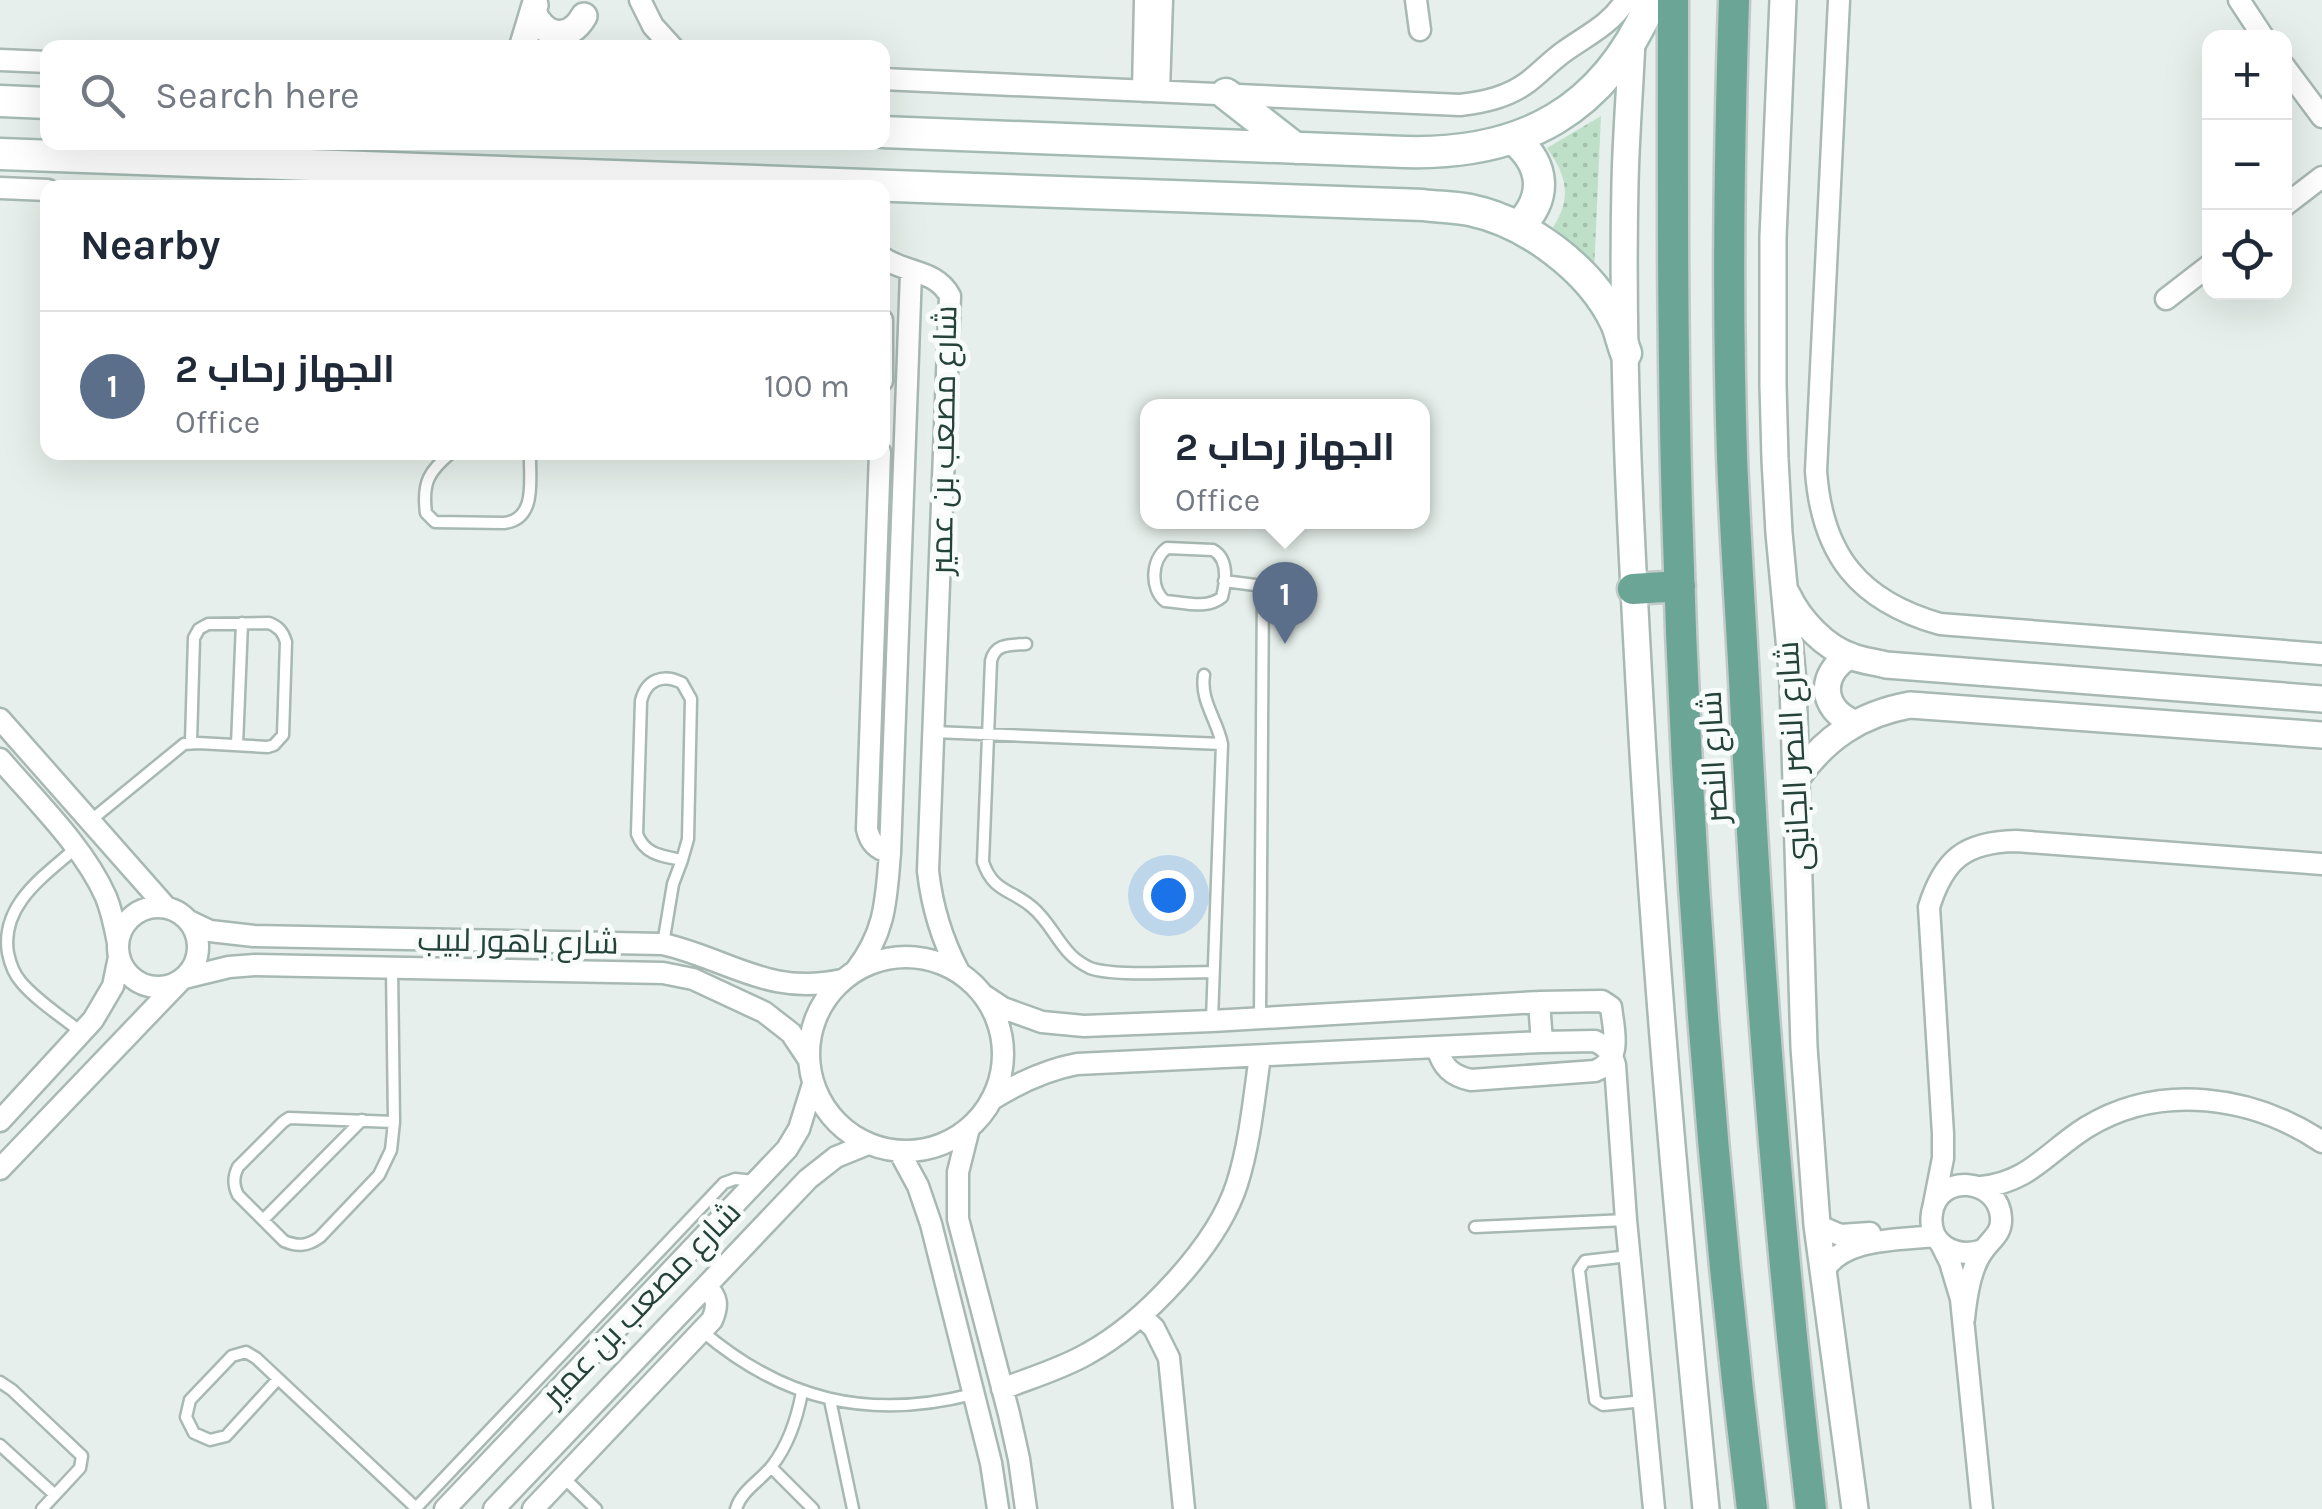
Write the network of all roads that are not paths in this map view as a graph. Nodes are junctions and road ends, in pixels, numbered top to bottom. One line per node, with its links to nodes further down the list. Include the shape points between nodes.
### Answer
1 (640, 0): 18 (street)
2 (1144, 0): 24 (street)
3 (1162, 0): 24 (street)
4 (1416, 0): 14 (street)
5 (1626, 0): 25 (street, via 1610,22 1529,81 1479,103)
6 (1652, 0): 19 (main road)
7 (1673, 0): 49 (main road, شارع النصر)
8 (1734, 0): 149 (main road, شارع النصر, via 1729,340 1737,572 1772,1121)
9 (1783, 0): 50 (street, شارع النصر الجانبى, via 1772,310)
10 (1839, 0): 54 (street, via 1816,471 1818,502 1841,558 1884,602 1940,624)
11 (2239, 0): 15 (street)
12 (534, 6): 13 (street, via 538,22 558,34 579,26); 16 (street)
13 (583, 8): 17 (street)
14 (1420, 30)
15 (2259, 30)
16 (524, 40)
17 (592, 40)
18 (666, 40)
19 (1632, 40): 30 (main road, via 1587,95); 44 (street)
20 (0, 60): 21 (street)
21 (40, 62)
22 (2292, 77): 28 (street)
23 (890, 79): 24 (street)
24 (1151, 91): 25 (street)
25 (1226, 94): 31 (main road)
26 (0, 101): 27 (main road)
27 (40, 103)
28 (2322, 117)
29 (890, 132): 31 (main road)
30 (1514, 138): 31 (main road, via 1451,152); 39 (main road, via 1538,174 1539,190)
31 (1295, 148)
32 (0, 154): 34 (main road)
33 (2322, 177): 38 (street)
34 (725, 180)
35 (890, 186): 39 (main road, via 1423,205 1472,210)
36 (0, 188): 37 (street)
37 (40, 190)
38 (2292, 200)
39 (1518, 227): 44 (main road, via 1590,284 1616,322)
40 (890, 262): 42 (street)
41 (2202, 271): 43 (street)
42 (910, 272): 60 (street, شارع مصعب بن عمير, via 935,277 951,308); 70 (street, شارع مصعب بن عمير)
43 (2166, 298)
44 (1626, 353): 51 (street)
45 (442, 460): 46 (lane, via 426,482 426,513 442,523 504,523 526,511)
46 (530, 460)
47 (880, 460): 70 (street, via 867,829 874,846)
48 (1224, 581): 48 (lane, via 1216,603 1165,600 1156,592 1156,560 1167,548 1213,550 1225,563); 85 (lane, via 1263,586)
49 (1680, 586): 51 (main road); 148 (main road, شارع النصر, via 1703,1008)
50 (1784, 588): 55 (street, via 1818,636); 67 (street, شارع النصر الجانبى)
51 (1633, 589): 147 (street, via 1652,899)
52 (242, 623): 63 (lane, via 203,625 196,633); 65 (lane); 65 (lane, via 276,626 284,634 286,658 282,735 268,747)
53 (1026, 644): 61 (lane, via 1001,646 992,655)
54 (2322, 654)
55 (1850, 656): 57 (street, via 1886,665); 59 (street, via 1833,670 1827,692 1835,712)
56 (1204, 674): 64 (lane, via 1203,695)
57 (2322, 700)
58 (0, 719): 68 (street)
59 (1854, 723): 62 (street, via 1910,706); 67 (street, via 1831,738)
60 (934, 732): 61 (lane); 78 (street, شارع مصعب بن عمير, via 930,892)
61 (989, 735): 64 (lane); 79 (lane, via 983,862 995,885 1028,903 1072,957 1090,968)
62 (2322, 735)
63 (191, 742): 65 (lane); 68 (lane)
64 (1222, 744): 79 (lane)
65 (237, 745)
66 (0, 759): 69 (street)
67 (1796, 779): 113 (street, شارع النصر الجانبى)
68 (90, 821): 73 (street)
69 (76, 848): 76 (street, via 106,898); 88 (lane, via 16,904 6,943 19,980)
70 (890, 853): 80 (street, شارع مصعب بن عمير, via 881,926)
71 (682, 860): 71 (lane, via 655,855 637,834 641,701 648,685 664,678 682,683 691,699); 75 (lane)
72 (2322, 864): 102 (street, via 2016,841 1969,849 1936,884 1929,907)
73 (166, 908): 74 (street); 76 (street, via 129,919)
74 (189, 921): 75 (street, شارع باهور لبيب, via 210,931 254,936); 81 (street, via 197,957)
75 (663, 944): 80 (street, شارع باهور لبيب, via 782,984 822,984)
76 (118, 950): 81 (street, via 124,968 144,985); 88 (street, via 112,986)
77 (392, 967): 81 (street, شارع باهور لبيب, via 255,965); 95 (street, شارع باهور لبيب, via 692,979 764,1012); 100 (lane)
78 (958, 972): 80 (street, via 908,956); 82 (street)
79 (1213, 972): 86 (lane)
80 (849, 975): 95 (street, via 820,1008)
81 (183, 979): 106 (street)
82 (985, 996): 87 (street, via 1022,1016 1063,1026); 97 (street, via 1002,1048)
83 (1539, 1002): 84 (street); 89 (street); 93 (street, via 1608,1004)
84 (1355, 1013): 85 (street); 91 (street)
85 (1260, 1018): 86 (street)
86 (1212, 1022): 87 (street)
87 (1176, 1023): 94 (street)
88 (82, 1033): 99 (street)
89 (1542, 1042): 90 (street); 93 (street, via 1595,1041)
90 (1437, 1048): 91 (street); 93 (street, via 1448,1070 1471,1080 1594,1071)
91 (1356, 1051): 92 (street)
92 (1260, 1056): 94 (street); 120 (street, via 1246,1146 1224,1214)
93 (1613, 1057): 112 (street)
94 (1178, 1059): 97 (street, via 1058,1067)
95 (808, 1060): 96 (street)
96 (813, 1084): 104 (street, via 829,1114); 108 (street, شارع مصعب بن عمير, via 799,1129)
97 (992, 1100): 101 (street)
98 (362, 1120): 100 (lane); 111 (lane); 111 (lane, via 289,1118 260,1144 234,1181 238,1195)
99 (0, 1121)
100 (394, 1122): 111 (lane, via 379,1175 312,1243 284,1241)
101 (970, 1128): 105 (street, via 930,1148); 125 (street, via 958,1172 958,1219)
102 (1943, 1134): 109 (street, via 1958,1169); 115 (street)
103 (2322, 1142): 107 (street, via 2299,1126 2236,1104 2171,1100 2107,1117)
104 (868, 1144): 105 (street); 119 (street, شارع مصعب بن عمير, via 821,1167)
105 (900, 1151): 127 (street, via 926,1205)
106 (0, 1169)
107 (2028, 1172): 109 (street, via 2014,1181); 110 (street)
108 (756, 1182): 135 (lane, via 724,1183); 136 (street, شارع مصعب بن عمير)
109 (1976, 1185): 110 (street, via 1991,1194); 115 (street, via 1940,1195)
110 (2001, 1216): 116 (street, via 1997,1236)
111 (263, 1220)
112 (1626, 1220): 114 (lane); 117 (street)
113 (1817, 1225): 115 (street, via 1851,1236); 118 (street, شارع النصر الجانبى)
114 (1475, 1227)
115 (1935, 1227): 116 (street, via 1950,1250); 118 (street, via 1854,1246); 121 (street)
116 (1983, 1250): 121 (street)
117 (1630, 1256): 129 (street); 129 (lane, via 1590,1260 1579,1270 1595,1400 1603,1406)
118 (1823, 1272): 150 (street, شارع النصر الجانبى)
119 (706, 1287): 122 (street, via 717,1309); 137 (street, شارع مصعب بن عمير)
120 (1142, 1316): 125 (street, via 1086,1355); 145 (street, via 1169,1358)
121 (1964, 1318): 151 (street)
122 (702, 1331): 126 (lane, via 750,1367); 132 (street)
123 (278, 1379): 123 (lane, via 252,1354 236,1354 190,1400 189,1426 210,1440 226,1436); 135 (lane)
124 (0, 1382): 133 (lane, via 80,1452 80,1468)
125 (1002, 1389): 144 (street)
126 (802, 1392): 128 (lane); 131 (lane, via 792,1432)
127 (974, 1394): 128 (lane, via 917,1406); 143 (street)
128 (830, 1400): 142 (lane)
129 (1644, 1400): 146 (street)
130 (0, 1445): 133 (lane)
131 (771, 1467): 140 (lane); 141 (lane)
132 (563, 1477): 138 (street); 139 (lane)
133 (54, 1495): 134 (lane)
134 (42, 1509)
135 (415, 1509)
136 (446, 1509)
137 (494, 1509)
138 (533, 1509)
139 (596, 1509)
140 (736, 1509)
141 (812, 1509)
142 (853, 1509)
143 (998, 1509)
144 (1026, 1509)
145 (1184, 1509)
146 (1654, 1509)
147 (1706, 1509)
148 (1752, 1509)
149 (1811, 1509)
150 (1855, 1509)
151 (1982, 1509)

